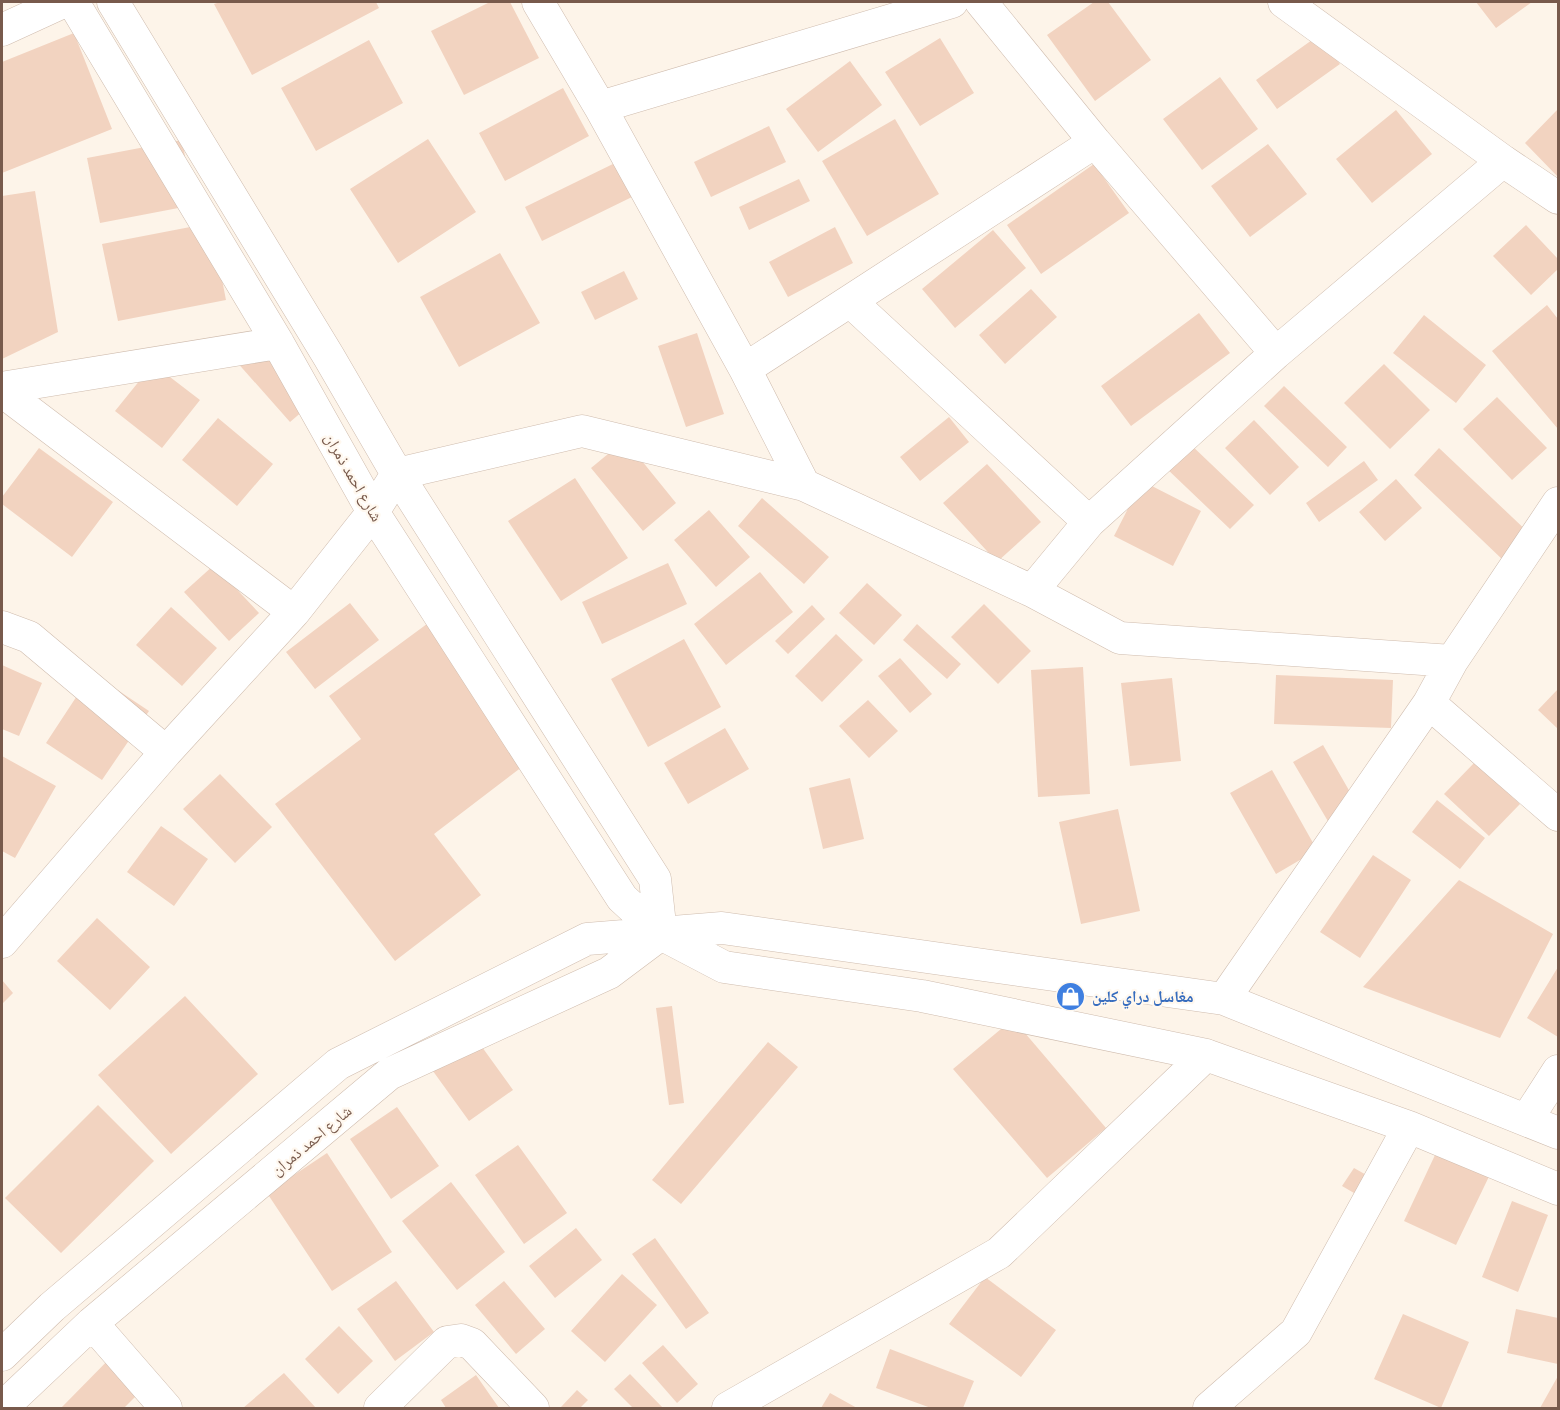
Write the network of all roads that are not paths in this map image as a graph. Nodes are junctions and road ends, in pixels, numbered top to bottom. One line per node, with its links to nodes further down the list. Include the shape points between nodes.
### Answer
1 (63, 2): 8 (street)
2 (73, 2): 14 (street, شارع احمد ذمران)
3 (113, 2): 18 (street)
4 (538, 2): 9 (street)
5 (952, 2): 9 (street)
6 (981, 2): 10 (street)
7 (1284, 2): 11 (street)
8 (2, 30)
9 (600, 107): 16 (street)
10 (1095, 142): 13 (street); 15 (street)
11 (1503, 161): 12 (street); 15 (street)
12 (1558, 198)
13 (850, 301): 16 (street); 22 (street)
14 (278, 343): 17 (street); 21 (street, شارع احمد ذمران)
15 (1276, 353): 22 (street)
16 (745, 369): 19 (street)
17 (2, 390): 24 (street)
18 (397, 474): 19 (street, via 582,431); 21 (street); 30 (street, via 656,879)
19 (804, 484): 23 (street)
20 (1558, 503): 26 (street)
21 (373, 512): 24 (street); 30 (street, شارع احمد ذمران, via 622,898)
22 (1089, 522): 23 (street)
23 (1032, 591): 26 (street, via 1120,638)
24 (294, 612): 28 (street)
25 (2, 627): 28 (street, via 29,637)
26 (1452, 661): 27 (street)
27 (1429, 703): 29 (street); 32 (street)
28 (166, 752): 31 (street)
29 (1558, 815)
30 (661, 934): 32 (street, via 722,928); 33 (street, via 724,967 922,996); 39 (street, شارع احمد ذمران, via 609,973 389,1074); 40 (street, via 587,939 338,1064 52,1307)
31 (2, 942)
32 (1224, 999): 35 (street)
33 (1206, 1055): 36 (street); 45 (street, via 999,1253)
34 (1558, 1071): 35 (street)
35 (1527, 1119): 37 (street)
36 (1409, 1127): 38 (street); 46 (street, via 1296,1332)
37 (1558, 1132)
38 (1558, 1189)
39 (92, 1323): 41 (street, شارع احمد ذمران); 42 (street)
40 (2, 1355)
41 (2, 1408)
42 (166, 1408)
43 (380, 1408): 44 (street, via 447,1342 461,1340 472,1344)
44 (533, 1408)
45 (728, 1408)
46 (1209, 1408)

